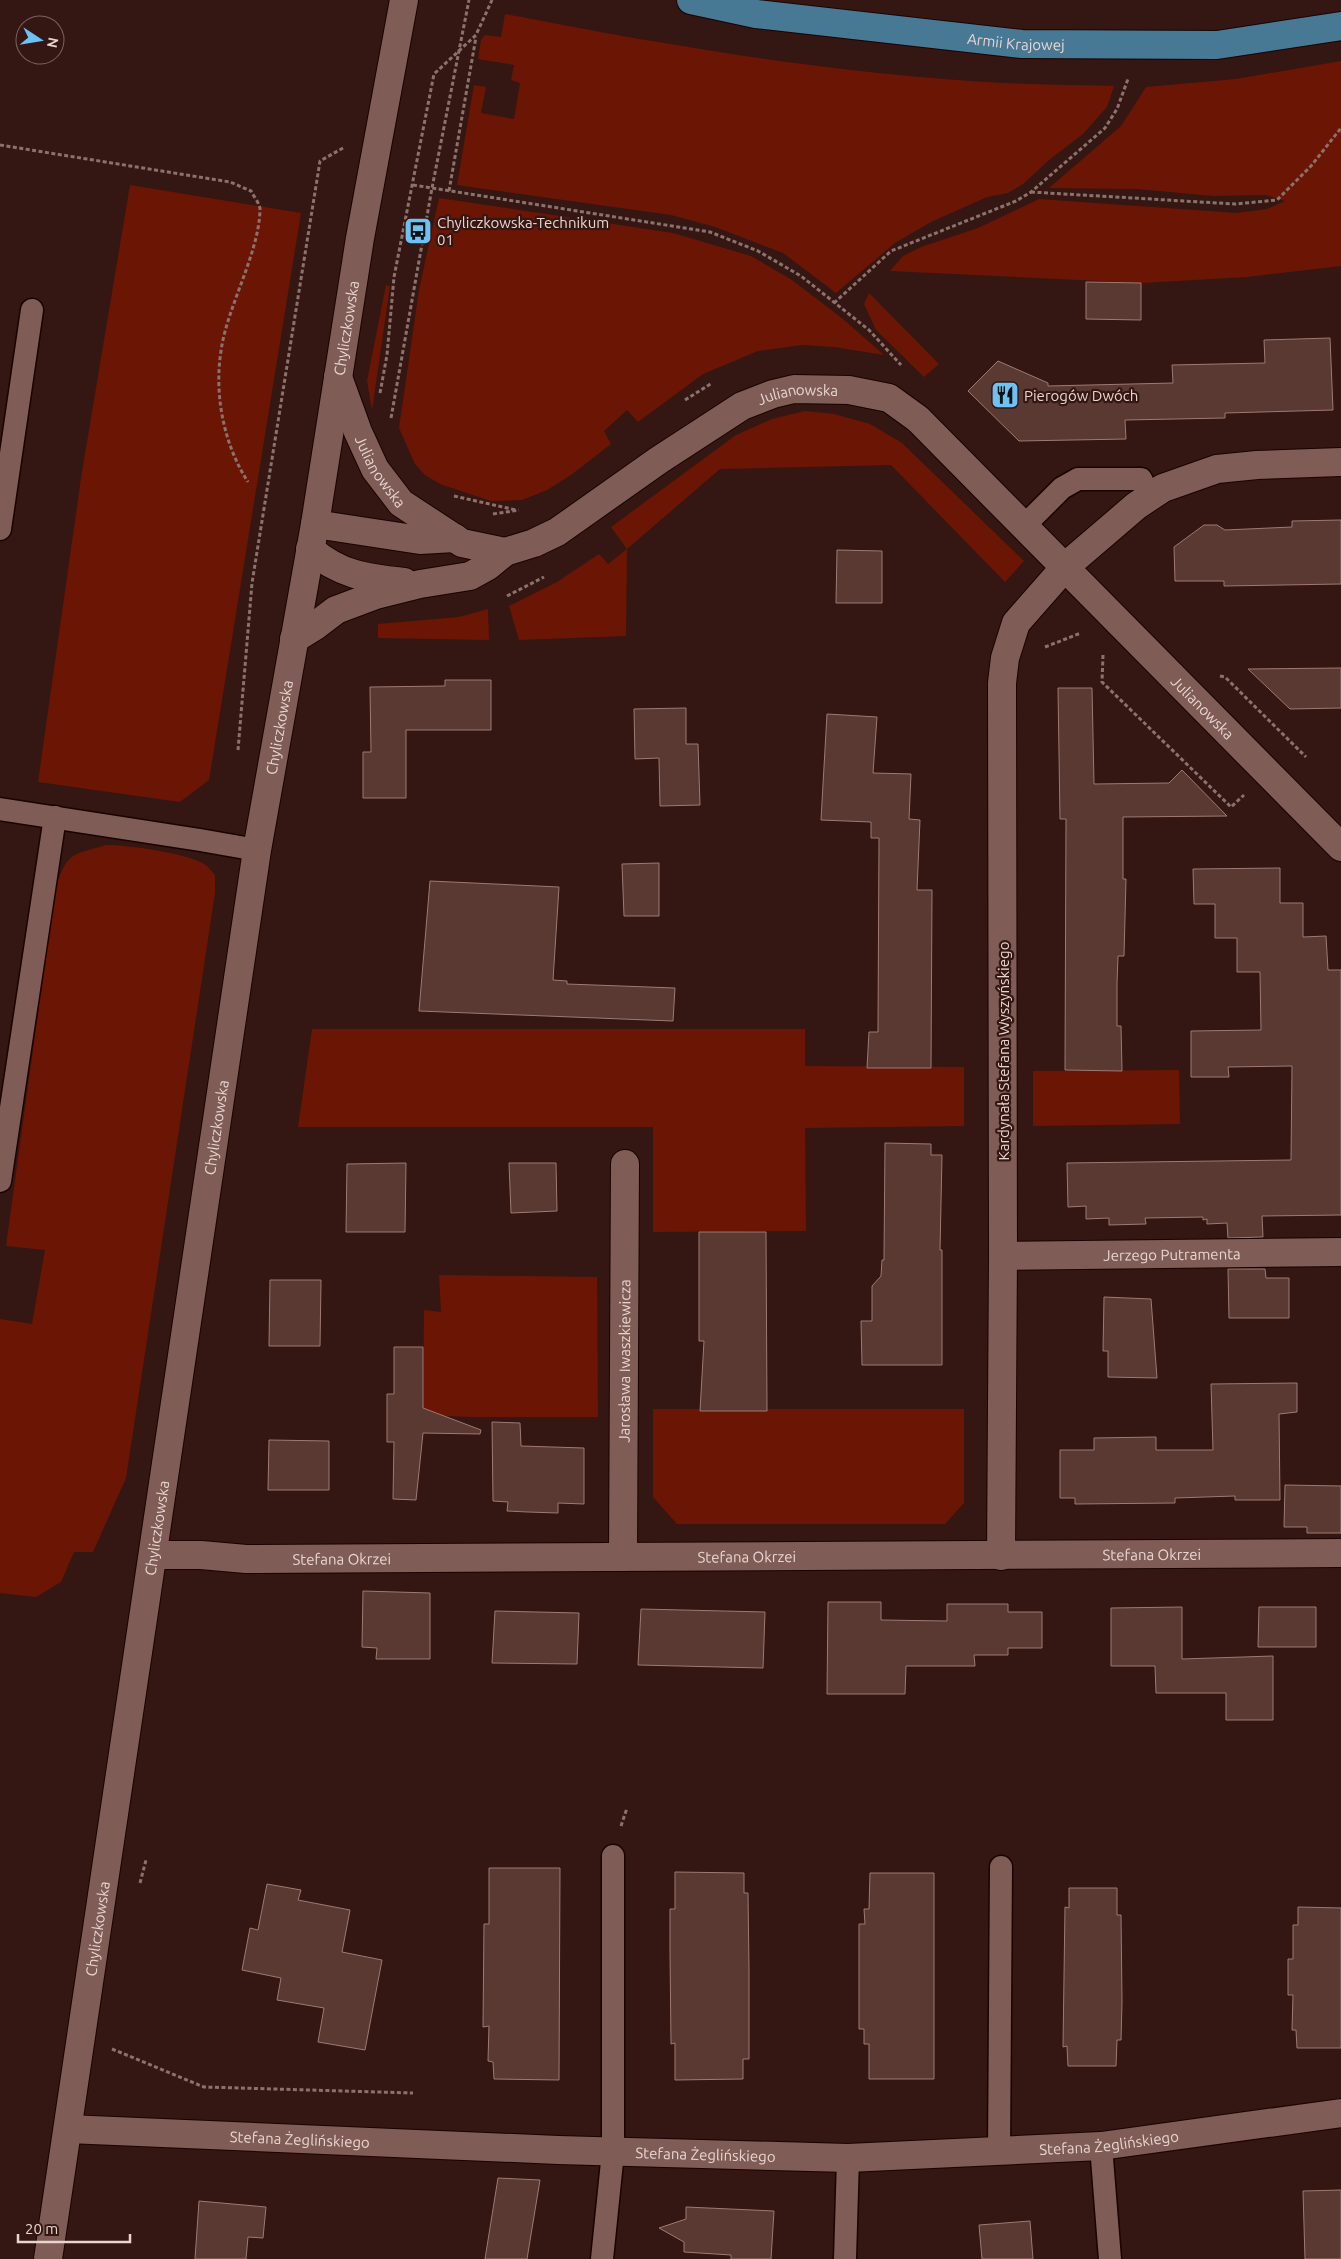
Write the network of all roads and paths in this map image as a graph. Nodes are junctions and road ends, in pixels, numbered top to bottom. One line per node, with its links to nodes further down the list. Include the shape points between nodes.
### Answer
1 (404, 0): 19 (street, Chyliczkowska, via 361,228)
2 (470, 0): 8 (path)
3 (492, 0): 6 (path)
4 (691, 0): 7 (main road, Armii Krajowej, via 756,14 1022,44)
5 (1341, 26): 7 (main road, Armii Krajowej, via 1217,45)
6 (476, 35): 8 (path); 14 (path)
7 (1135, 45): 15 (path, via 1117,109 1105,128)
8 (458, 54): 12 (path, via 434,74); 13 (path)
9 (1341, 128): 15 (path, via 1311,166 1277,200 1235,204)
10 (0, 144): 25 (path, via 230,182 251,191 261,210 221,349 217,390 236,464)
11 (320, 161): 42 (path, via 252,583)
12 (413, 185): 13 (path); 21 (path, via 394,277)
13 (432, 188): 14 (path); 23 (path, via 390,415)
14 (449, 191): 16 (path, via 710,232 758,250 800,276)
15 (1030, 192): 16 (path, via 1016,202 890,251)
16 (834, 303): 18 (path, via 869,330)
17 (32, 310): 30 (lane)
18 (907, 372)
19 (338, 377): 31 (street, Chyliczkowska); 32 (street, Julianowska, via 374,469 401,503)
20 (716, 380): 22 (path)
21 (380, 394)
22 (681, 403)
23 (393, 424)
24 (1341, 462): 27 (street, via 1218,469 1163,488)
25 (248, 482)
26 (449, 494): 28 (path, via 518,510)
27 (1150, 497): 29 (lane, via 1140,479 1078,480 1062,488); 34 (street)
28 (489, 515)
29 (1025, 526): 33 (street, Julianowska, via 918,419 889,398 849,390 794,389 742,406 556,532); 34 (street, Julianowska)
30 (0, 529)
31 (313, 536): 32 (street, Julianowska); 36 (street, Julianowska, via 325,561 352,574); 39 (street, Chyliczkowska)
32 (455, 538): 33 (street, Julianowska, via 475,547)
33 (505, 552): 36 (street, Julianowska, via 470,576)
34 (1066, 566): 43 (street, Julianowska); 51 (street, Kardynała Stefana Wyszyńskiego, via 1016,623 1005,658 1002,683)
35 (551, 574): 37 (path)
36 (420, 584): 39 (street, Julianowska, via 376,595 336,610)
37 (498, 601)
38 (1088, 630): 40 (path)
39 (294, 639): 47 (street, Chyliczkowska)
40 (1036, 650)
41 (1104, 650): 43 (path, via 1102,682 1231,807)
42 (238, 754)
43 (1268, 772): 46 (street, Julianowska)
44 (0, 809): 45 (lane)
45 (55, 818): 47 (lane); 49 (lane)
46 (1341, 847)
47 (257, 850): 53 (street, Chyliczkowska)
48 (625, 1164): 55 (street, Jarosława Iwaszkiewicza)
49 (0, 1181)
50 (1341, 1252): 51 (street, Jerzego Putramenta)
51 (1004, 1256): 54 (street, Kardynała Stefana Wyszyńskiego)
52 (1341, 1553): 54 (street, Stefana Okrzei)
53 (154, 1555): 55 (street, Stefana Okrzei, via 246,1559); 61 (street, Chyliczkowska)
54 (1000, 1556): 55 (street, Stefana Okrzei)
55 (623, 1557)
56 (613, 1856): 63 (lane)
57 (1001, 1867): 64 (lane)
58 (110, 2048): 59 (path, via 204,2087)
59 (413, 2093)
60 (1341, 2113): 62 (street, Stefana Żeglińskiego)
61 (68, 2129): 63 (street, Stefana Żeglińskiego); 66 (street, Chyliczkowska)
62 (1101, 2146): 64 (street, Stefana Żeglińskiego); 69 (lane)
63 (613, 2152): 65 (street, Stefana Żeglińskiego); 67 (lane)
64 (999, 2152): 65 (street, Stefana Żeglińskiego)
65 (848, 2158): 68 (lane)
66 (48, 2259)
67 (602, 2259)
68 (845, 2259)
69 (1110, 2259)

